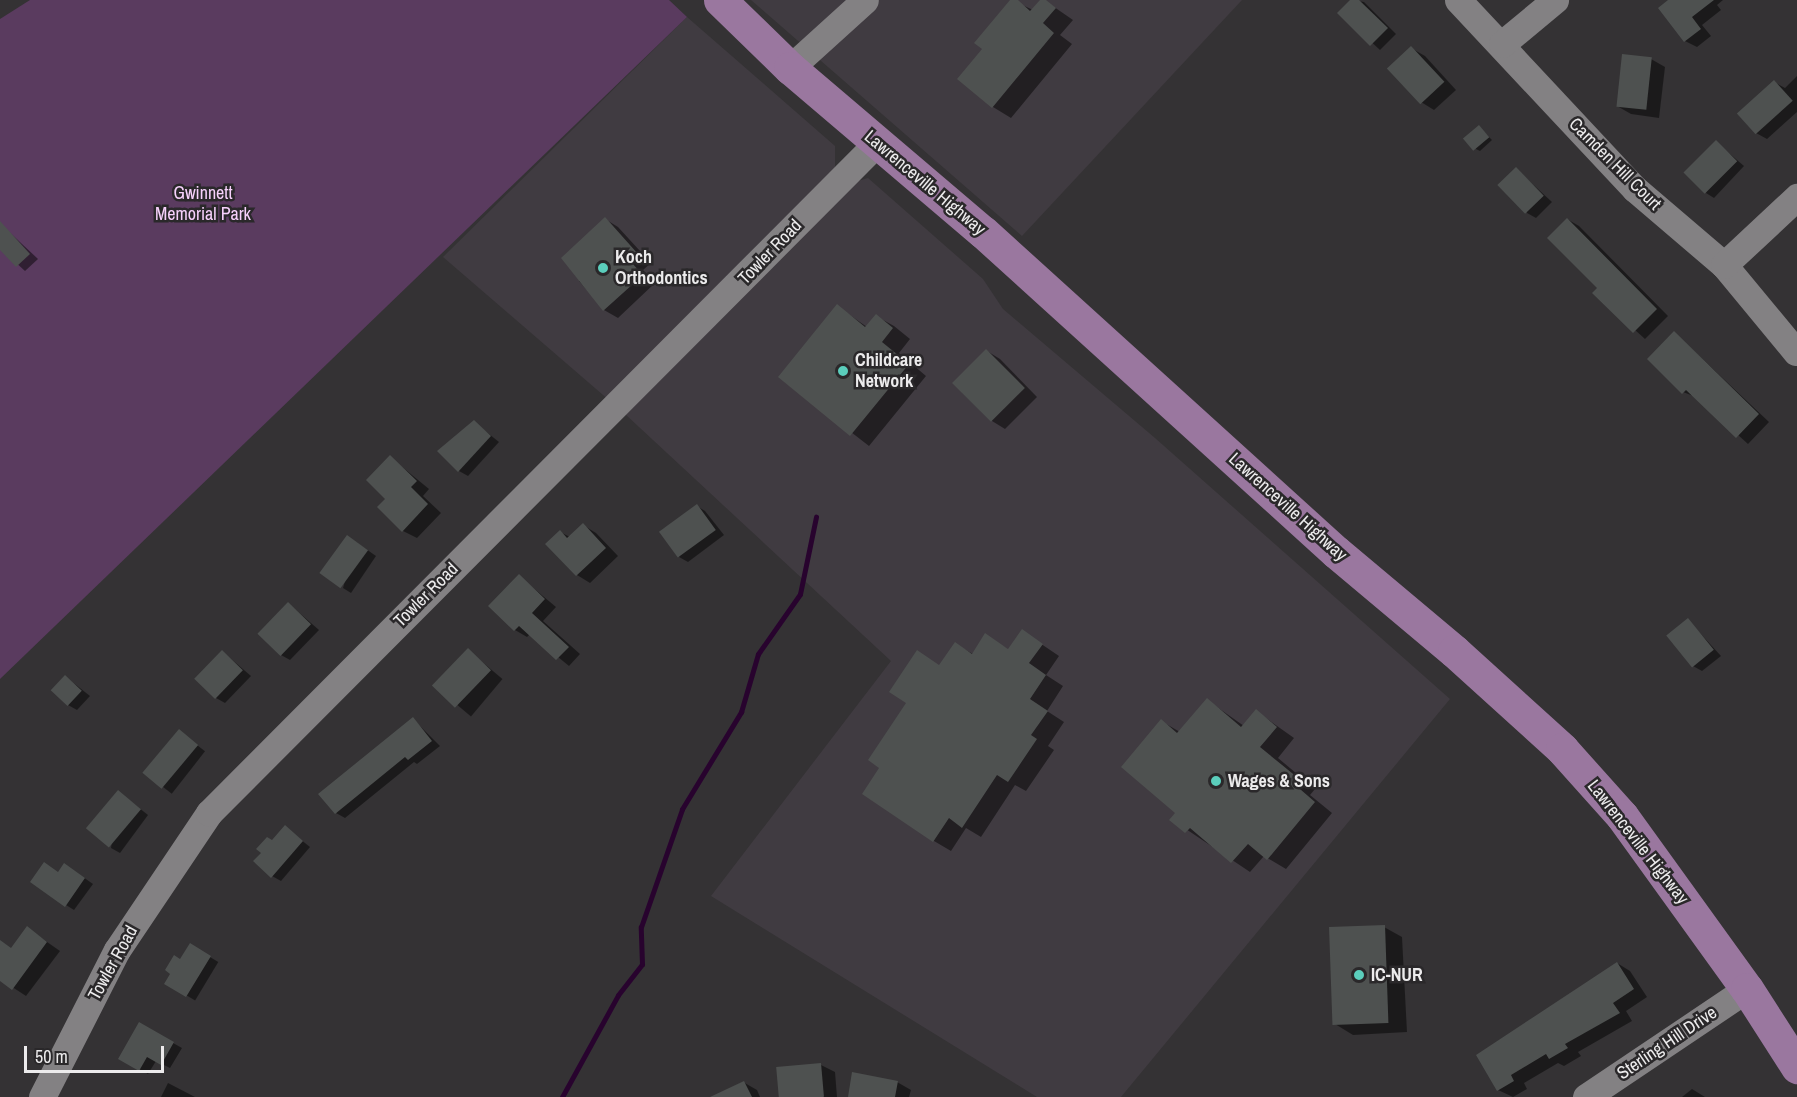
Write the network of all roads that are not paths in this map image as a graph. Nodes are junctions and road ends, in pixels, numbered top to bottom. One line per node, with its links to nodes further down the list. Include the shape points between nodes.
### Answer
1 (720, 0): 6 (main road, Lawrenceville Highway)
2 (865, 0): 6 (street)
3 (1458, 0): 5 (street, Camden Hill Court)
4 (1555, 0): 5 (street)
5 (1502, 44): 9 (street, Camden Hill Court, via 1635,189)
6 (790, 68): 7 (main road, Lawrenceville Highway)
7 (877, 143): 11 (main road, Lawrenceville Highway, via 983,232 1336,552 1562,749 1622,816); 13 (street, Towler Road, via 209,813 117,950)
8 (1797, 197): 9 (street)
9 (1724, 265): 10 (street, Camden Hill Court)
10 (1796, 352)
11 (1747, 989): 12 (main road, Lawrenceville Highway); 14 (street, Sterling Hill Drive)
12 (1797, 1067)
13 (42, 1097)
14 (1586, 1097)

